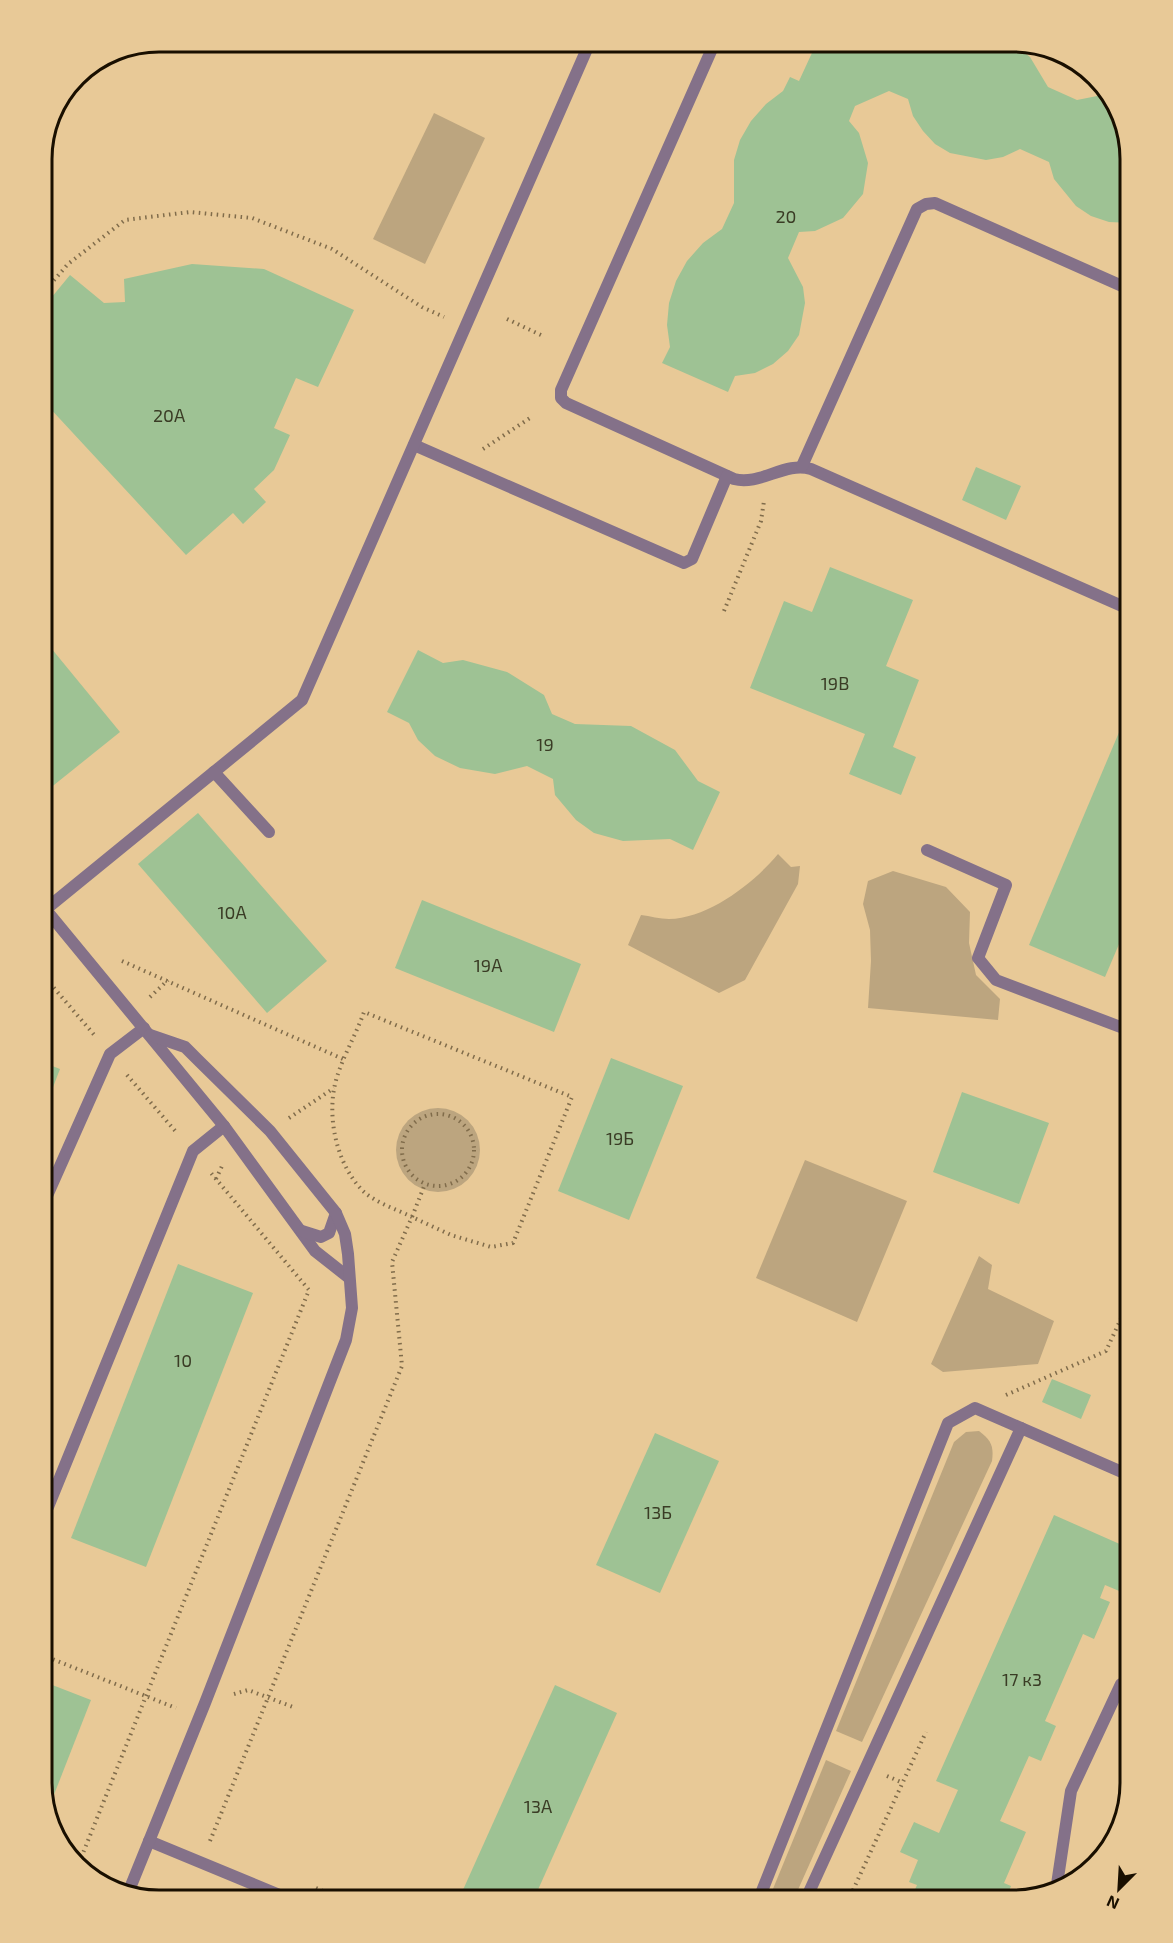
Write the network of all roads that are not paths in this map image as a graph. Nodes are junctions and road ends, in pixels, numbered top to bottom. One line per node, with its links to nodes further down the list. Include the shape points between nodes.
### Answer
1 (585, 52): 4 (street)
2 (710, 53): 6 (street, via 561,390 561,398)
3 (1120, 285): 5 (street, via 935,203 917,209)
4 (414, 445): 6 (street, via 684,563 692,559); 8 (street, via 302,700)
5 (802, 466): 6 (street, via 741,481); 7 (street)
6 (728, 476)
7 (1120, 605)
8 (214, 772): 9 (street); 11 (street)
9 (269, 832)
10 (927, 850): 13 (street, via 1006,885 978,958 996,980)
11 (53, 900)
12 (53, 917): 14 (street)
13 (1120, 1027)
14 (147, 1031): 15 (street, via 185,1047); 16 (street); 18 (street, via 110,1054)
15 (198, 1060): 16 (street, via 182,1058); 19 (street, via 270,1131)
16 (179, 1072): 17 (street)
17 (224, 1126): 20 (street); 24 (street, via 193,1151)
18 (52, 1184)
19 (336, 1213): 20 (street, via 328,1233 321,1237); 21 (street, via 345,1234)
20 (300, 1230): 21 (street, via 315,1251)
21 (348, 1277): 26 (street, via 352,1308 346,1340)
22 (1021, 1428): 23 (street); 30 (street, via 975,1408 948,1423); 31 (street)
23 (1120, 1471)
24 (52, 1498)
25 (1120, 1686): 27 (street, via 1071,1791)
26 (149, 1841): 28 (street); 29 (street)
27 (1058, 1881)
28 (131, 1886)
29 (267, 1890)
30 (762, 1890)
31 (810, 1890)

